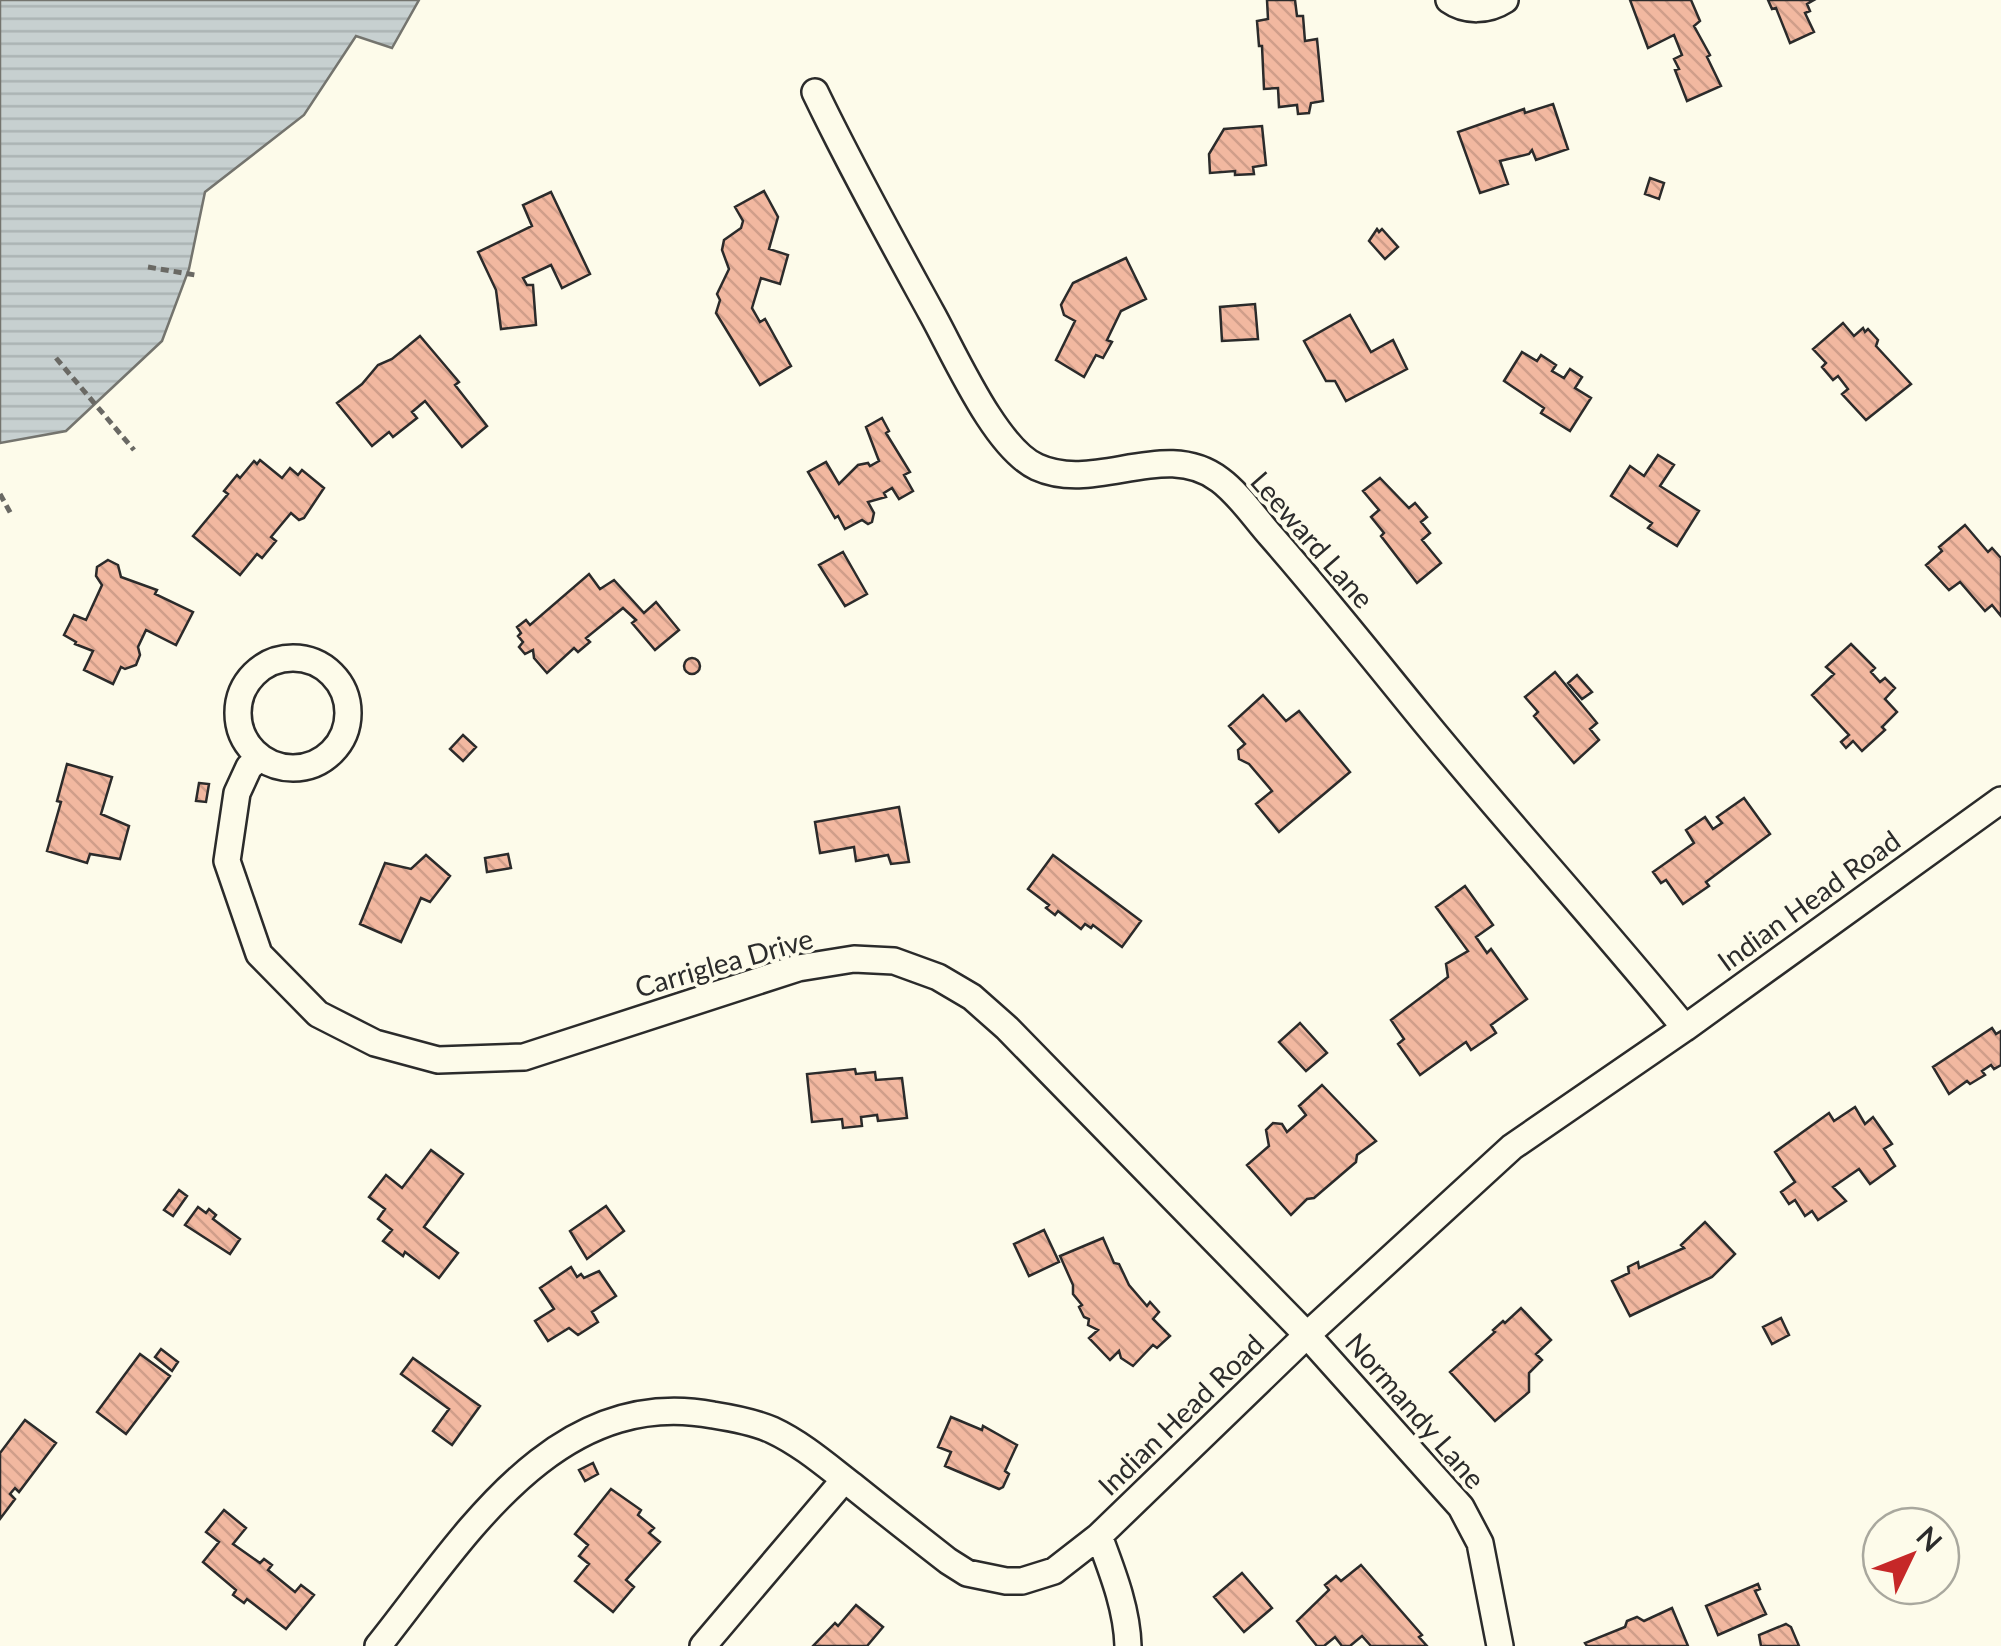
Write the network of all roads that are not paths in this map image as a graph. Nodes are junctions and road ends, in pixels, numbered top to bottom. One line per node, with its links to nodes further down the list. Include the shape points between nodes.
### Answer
1 (1449, 0): 2 (street, via 1477,9)
2 (1505, 0)
3 (814, 92): 6 (street, Leeward Lane, via 1005,439 1035,466 1064,474 1176,464 1220,480)
4 (260, 758): 4 (street, via 283,768 308,767 330,755 344,735 349,710 326,668 303,658 278,659 256,670 242,690 237,715 244,739); 7 (street, Carriglea Drive, via 237,793 226,860 258,954 318,1014 346,1030 438,1060 524,1057 798,968 894,961 972,997 1007,1028)
5 (2001, 801): 6 (street, Indian Head Road)
6 (1685, 1028): 7 (street, Indian Head Road, via 1512,1147)
7 (1308, 1335): 9 (street, Indian Head Road); 13 (street, Normandy Lane, via 1461,1508 1480,1543)
8 (844, 1480): 9 (street, Indian Head Road, via 948,1562 988,1579 1022,1581 1054,1571); 10 (street, Indian Head Road, via 771,1430 732,1418 660,1411 587,1429 514,1482); 11 (street)
9 (1099, 1536): 12 (street)
10 (378, 1646)
11 (703, 1646)
12 (1128, 1646)
13 (1500, 1646)

